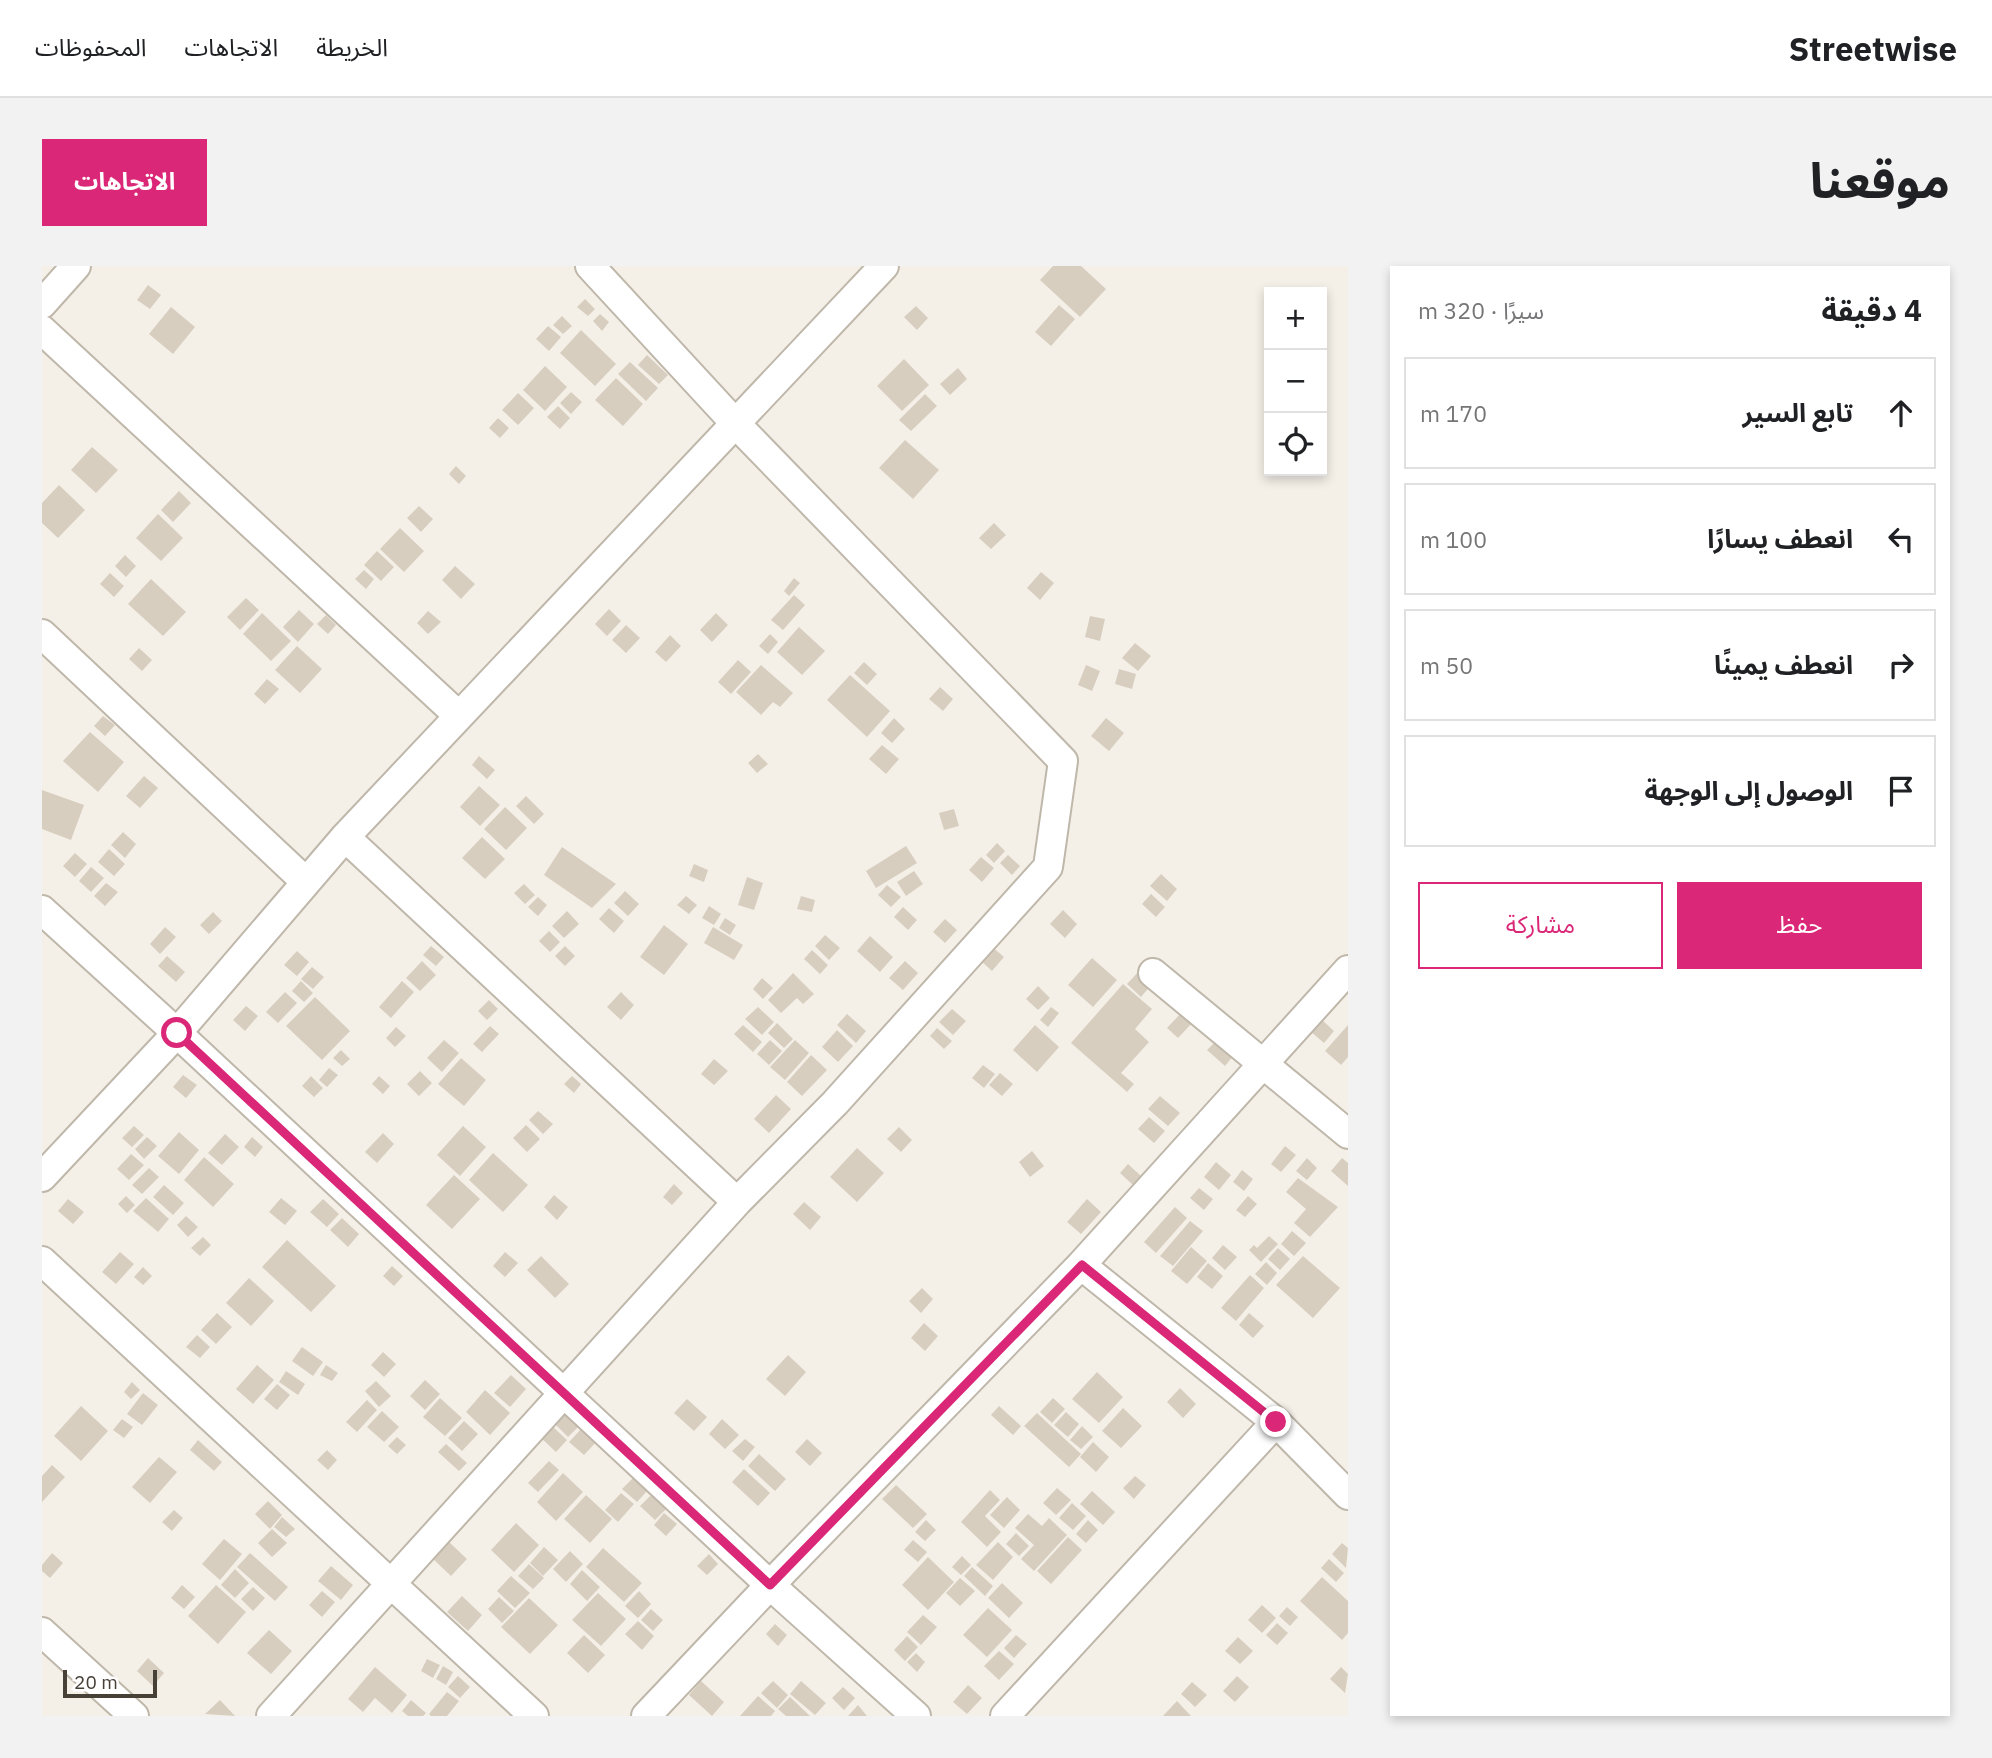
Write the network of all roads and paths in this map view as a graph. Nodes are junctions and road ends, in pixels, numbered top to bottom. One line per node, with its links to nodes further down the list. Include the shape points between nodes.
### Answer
1 (76, 266): 4 (street)
2 (590, 266): 6 (street)
3 (884, 266): 6 (street)
4 (42, 304)
5 (42, 330): 8 (street)
6 (736, 423): 8 (street); 18 (street, via 1063,761 1048,867 835,1103)
7 (42, 634): 10 (street)
8 (459, 716): 9 (street)
9 (345, 836): 10 (street); 18 (street)
10 (306, 882): 14 (street)
11 (42, 910): 14 (street)
12 (1348, 970): 15 (street)
13 (1153, 973): 15 (street)
14 (177, 1033): 17 (street); 21 (street)
15 (1264, 1064): 16 (street); 20 (street)
16 (1348, 1134)
17 (42, 1177)
18 (737, 1202): 21 (street)
19 (42, 1261): 24 (street)
20 (1082, 1265): 22 (street); 25 (street)
21 (565, 1394): 24 (street); 25 (street)
22 (1276, 1422): 23 (street); 32 (street)
23 (1348, 1494)
24 (391, 1585): 28 (street); 29 (street)
25 (770, 1585): 30 (street); 31 (street)
26 (42, 1632): 27 (street)
27 (134, 1716)
28 (271, 1716)
29 (534, 1716)
30 (646, 1716)
31 (916, 1716)
32 (1005, 1716)

